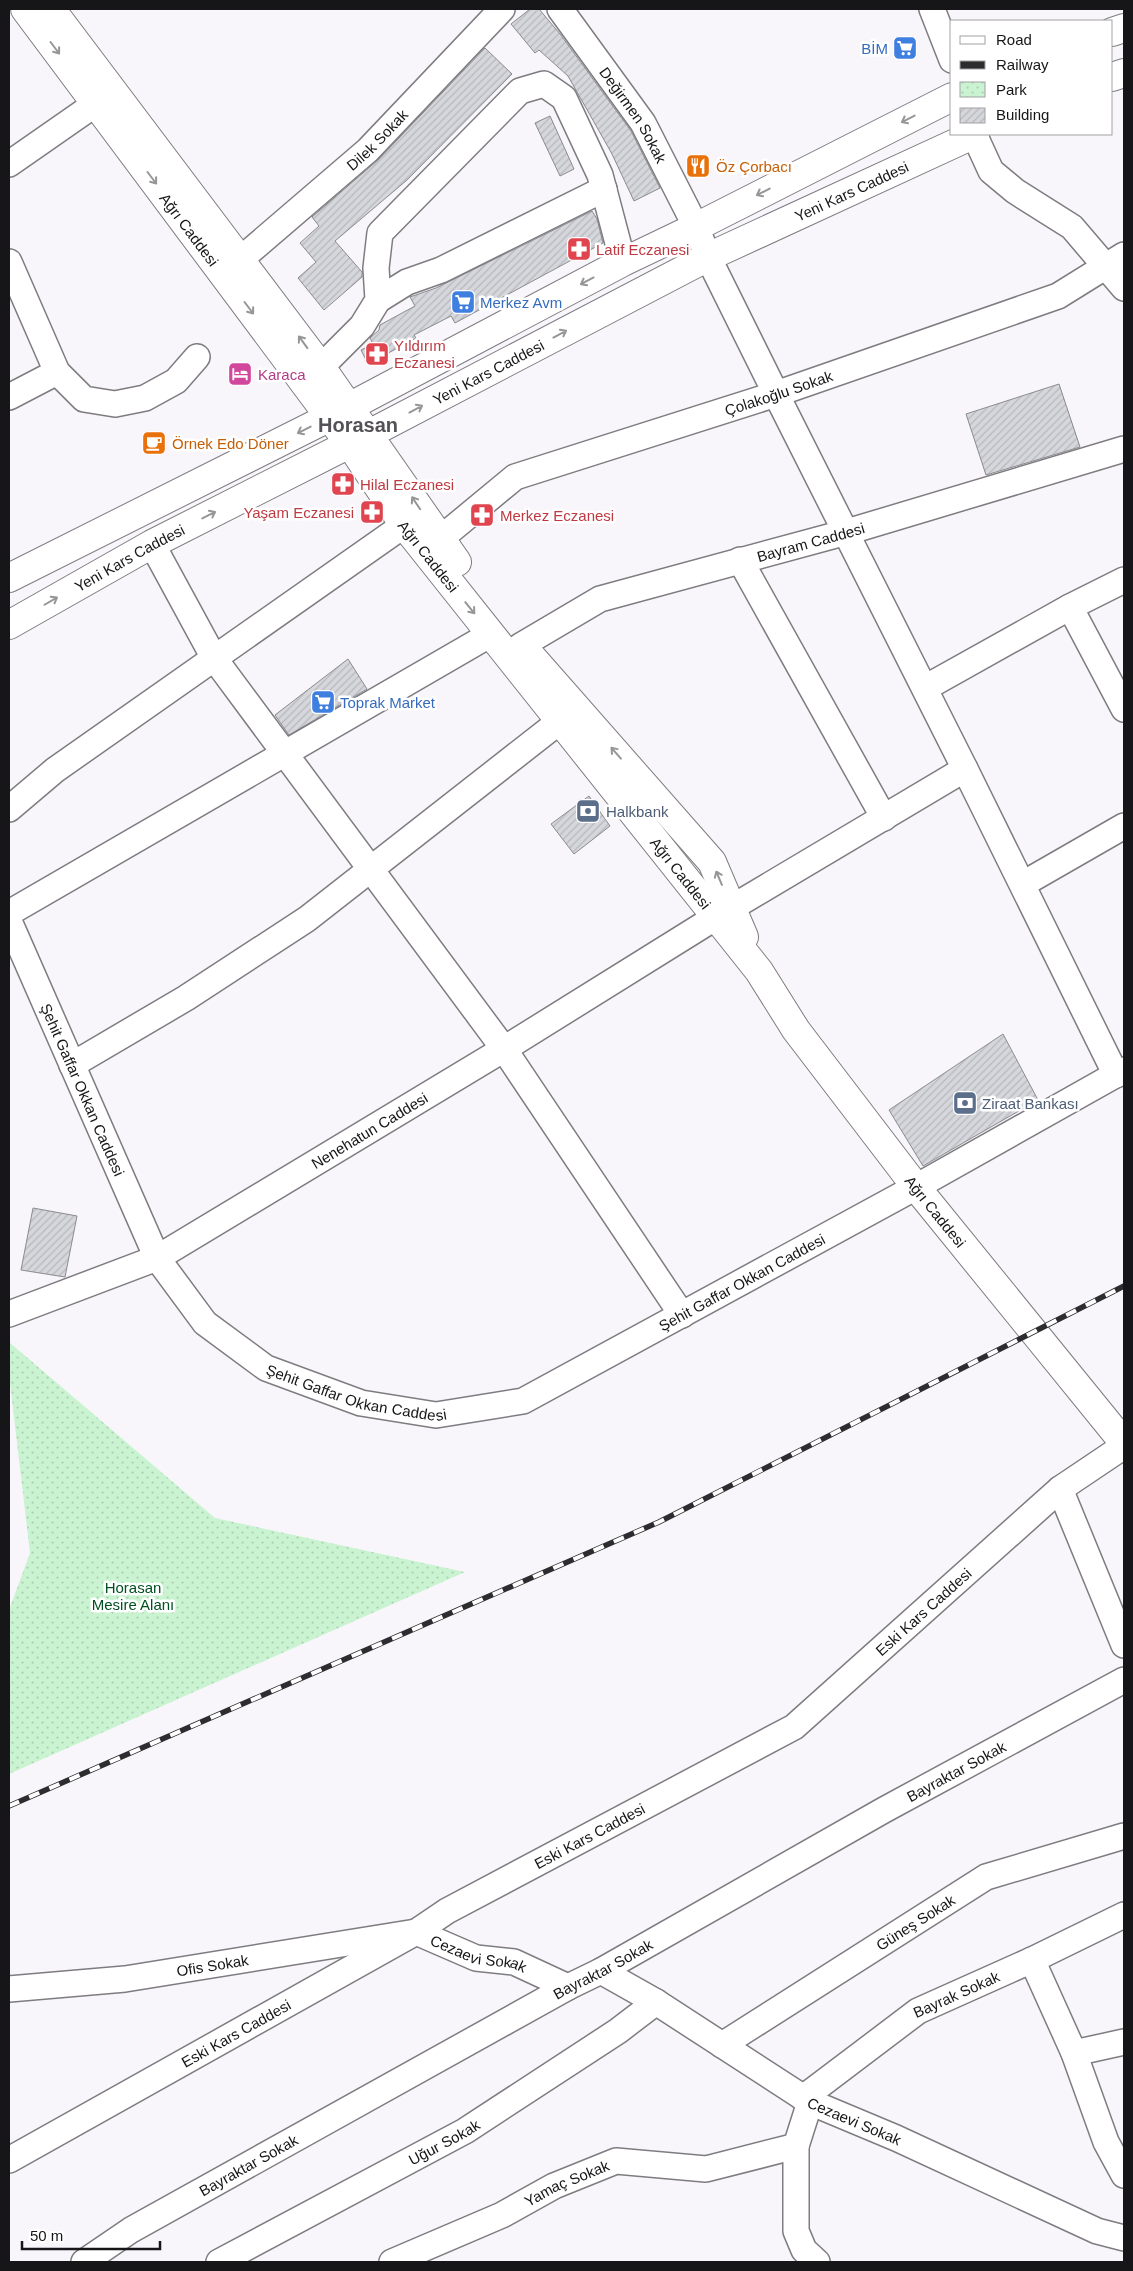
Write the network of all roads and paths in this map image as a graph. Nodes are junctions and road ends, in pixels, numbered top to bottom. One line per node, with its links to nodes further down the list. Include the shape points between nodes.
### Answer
1 (25, 9): 7 (main road, Ağrı Caddesi, one-way to 7)
2 (51, 9): 7 (main road, Ağrı Caddesi)
3 (502, 9): 15 (street, Dilek Sokak, via 368,150)
4 (560, 9): 13 (street, Değirmen Sokak, via 643,123)
5 (932, 9): 6 (street)
6 (950, 55)
7 (105, 98): 11 (street); 15 (main road, Ağrı Caddesi); 26 (main road, Ağrı Caddesi, one-way to 26)
8 (950, 98): 13 (main road, one-way to 13)
9 (973, 135): 14 (main road, Yeni Kars Caddesi)
10 (975, 135): 16 (street, via 991,171)
11 (9, 164)
12 (604, 189): 18 (street); 20 (street, via 441,270 407,282); 20 (street, via 564,98 544,84 520,91 380,233 376,268)
13 (696, 227): 14 (street, Değirmen Sokak); 18 (main road)
14 (708, 257): 24 (street, Değirmen Sokak); 27 (main road, Yeni Kars Caddesi, one-way to 14)
15 (241, 259): 22 (main road, Ağrı Caddesi, one-way to 15)
16 (1116, 261): 19 (street); 24 (street, Çolakoğlu Sokak, via 1058,296)
17 (9, 262): 23 (street)
18 (623, 262): 26 (main road, one-way to 26)
19 (1124, 288)
20 (378, 300): 22 (street, via 362,326)
21 (196, 357): 23 (street, via 176,381 145,398 115,404 84,400)
22 (322, 367): 26 (main road, Ağrı Caddesi)
23 (57, 372): 25 (street)
24 (776, 394): 30 (street, Değirmen Sokak); 31 (street, Çolakoğlu Sokak, via 515,477)
25 (9, 397)
26 (340, 412): 27 (main road, Ağrı Caddesi); 34 (main road, one-way to 34)
27 (359, 438): 29 (main road, Ağrı Caddesi); 31 (main road, Ağrı Caddesi, one-way to 27); 32 (main road, Yeni Kars Caddesi, one-way to 27)
28 (1124, 449): 30 (street, Bayram Caddesi)
29 (404, 524): 38 (main road, Ağrı Caddesi, one-way to 38); 40 (street)
30 (847, 532): 33 (street, Bayram Caddesi); 41 (street, Değirmen Sokak)
31 (440, 539): 39 (main road, Ağrı Caddesi)
32 (152, 544): 37 (main road, Yeni Kars Caddesi, one-way to 32); 40 (street)
33 (740, 560): 39 (street, Bayram Caddesi, via 600,600); 47 (street)
34 (9, 578)
35 (1124, 580): 36 (street)
36 (1070, 607): 41 (street); 42 (street)
37 (9, 625)
38 (491, 634): 39 (main road, Ağrı Caddesi); 44 (street)
39 (515, 650): 43 (main road, Ağrı Caddesi); 52 (main road, Ağrı Caddesi, one-way to 39, via 712,862)
40 (214, 658): 44 (street); 46 (street, via 55,770)
41 (925, 688): 45 (street, Değirmen Sokak)
42 (1124, 709)
43 (560, 721): 49 (street); 52 (main road, Ağrı Caddesi)
44 (284, 753): 49 (street); 51 (street)
45 (965, 768): 47 (street, Nenehatun Caddesi); 50 (street, Değirmen Sokak)
46 (9, 808)
47 (884, 818): 52 (street, Nenehatun Caddesi)
48 (1124, 826): 50 (street)
49 (371, 870): 54 (street); 55 (street, via 307,919 234,967)
50 (1022, 884): 56 (street, Değirmen Sokak)
51 (9, 913)
52 (724, 913): 54 (street, Nenehatun Caddesi); 57 (main road, Ağrı Caddesi, via 796,1030)
53 (9, 922): 55 (street, Şehit Gaffar Okkan Caddesi)
54 (504, 1049): 58 (street, Nenehatun Caddesi); 60 (street)
55 (72, 1065): 58 (street, Şehit Gaffar Okkan Caddesi)
56 (1120, 1073): 57 (street, Şehit Gaffar Okkan Caddesi)
57 (916, 1187): 60 (street, Şehit Gaffar Okkan Caddesi); 61 (main road, Ağrı Caddesi)
58 (157, 1258): 59 (street, Nenehatun Caddesi); 60 (street, Şehit Gaffar Okkan Caddesi, via 205,1323 266,1368 361,1403 436,1415 523,1401)
59 (9, 1314)
60 (682, 1315)
61 (1124, 1444): 62 (street, Eski Kars Caddesi)
62 (1060, 1489): 63 (street); 67 (street, Eski Kars Caddesi, via 794,1727 447,1911)
63 (1124, 1645)
64 (1124, 1680): 69 (street, Bayraktar Sokak, via 884,1810)
65 (1124, 1836): 74 (street, Güneş Sokak, via 986,1877)
66 (1124, 1915): 68 (street, Bayrak Sokak)
67 (416, 1932): 70 (street, Cezaevi Sokak, via 476,1958 514,1962); 71 (street, Ofis Sokak, via 125,1979); 78 (street, Eski Kars Caddesi)
68 (1032, 1960): 75 (street); 76 (street, Bayrak Sokak, via 918,2011)
69 (601, 1971): 70 (street, Bayraktar Sokak); 72 (street, Cezaevi Sokak)
70 (568, 1987): 81 (street, Bayraktar Sokak, via 130,2230)
71 (9, 1989)
72 (656, 2002): 74 (street, Cezaevi Sokak); 82 (street, Uğur Sokak, via 618,2031 465,2131)
73 (1124, 2042): 75 (street)
74 (722, 2045): 76 (street, Cezaevi Sokak)
75 (1074, 2053): 79 (street, via 1106,2142)
76 (806, 2100): 77 (street); 80 (street, Cezaevi Sokak, via 1097,2231)
77 (796, 2146): 83 (street, Yamaç Sokak, via 706,2169 616,2161 554,2186 502,2215); 84 (street, via 796,2231 804,2250)
78 (9, 2160)
79 (1124, 2175)
80 (1124, 2238)
81 (84, 2262)
82 (219, 2262)
83 (392, 2262)
84 (816, 2262)

